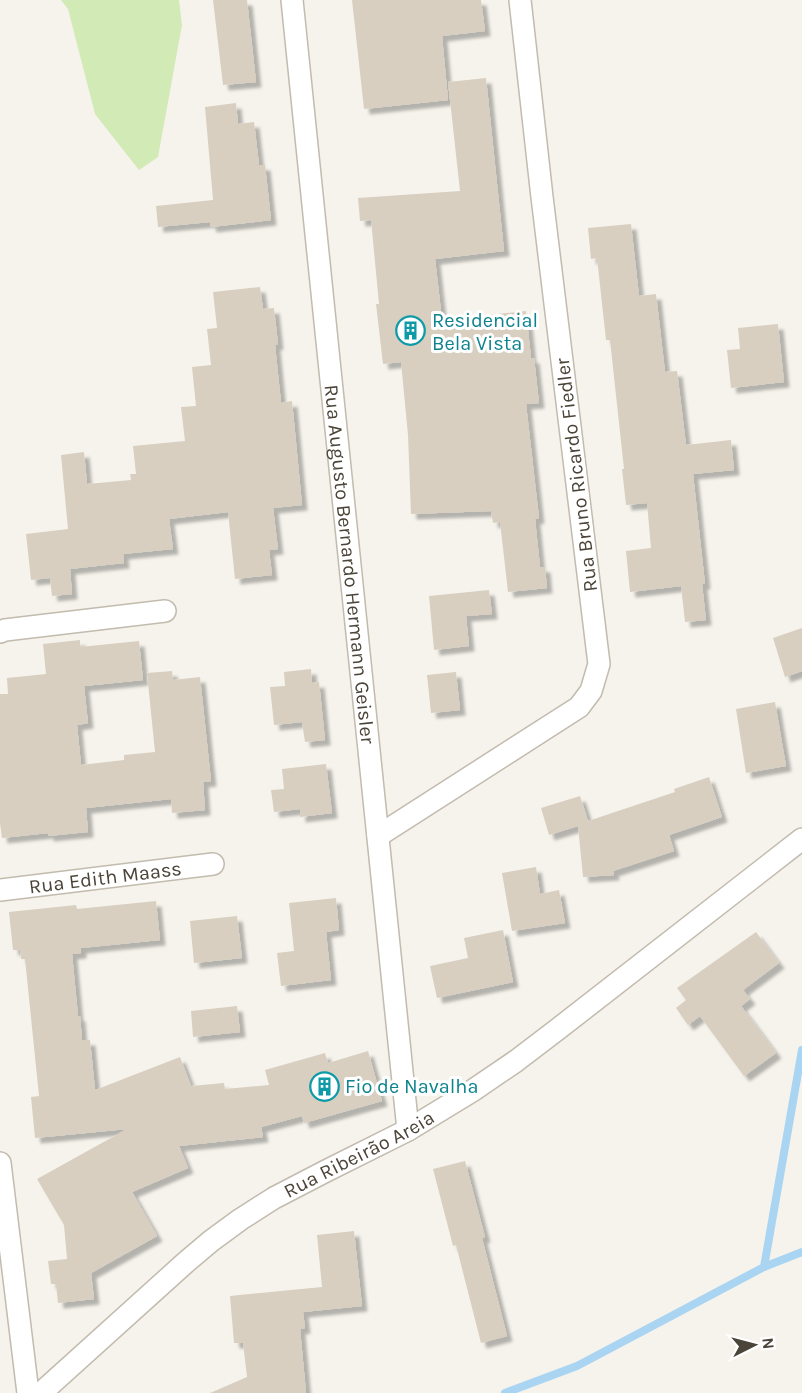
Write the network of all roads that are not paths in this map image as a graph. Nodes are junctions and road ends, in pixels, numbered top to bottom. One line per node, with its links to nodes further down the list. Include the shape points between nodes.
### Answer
1 (292, 0): 5 (street, Rua Augusto Bernardo Hermann Geisler)
2 (520, 0): 5 (street, Rua Bruno Ricardo Fiedler, via 599,664 591,691 579,708)
3 (165, 611): 4 (street)
4 (0, 632)
5 (378, 836): 9 (street, Rua Augusto Bernardo Hermann Geisler)
6 (802, 839): 9 (street, Rua Ribeirão Areia, via 516,1061)
7 (213, 864): 8 (street, Rua Edith Maass)
8 (0, 890)
9 (408, 1130): 12 (street, Rua Ribeirão Areia, via 300,1184 241,1219 185,1263)
10 (0, 1163): 11 (street)
11 (28, 1393)
12 (41, 1393)

